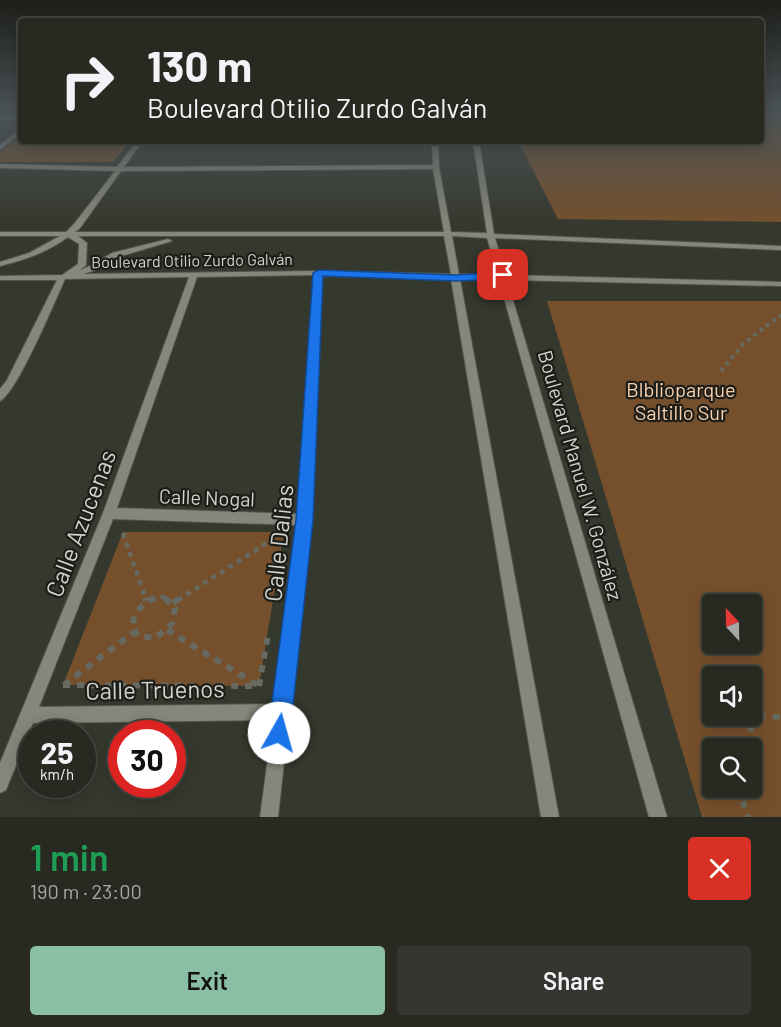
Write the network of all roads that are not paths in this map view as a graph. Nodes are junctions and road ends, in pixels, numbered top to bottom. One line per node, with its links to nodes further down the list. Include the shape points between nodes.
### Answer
1 (133, 150): 6 (street)
2 (435, 150): 5 (street)
3 (478, 150): 11 (street, Boulevard Manuel W. González)
4 (0, 166): 6 (street)
5 (436, 167): 6 (street); 9 (street)
6 (119, 169): 8 (street)
7 (0, 234): 8 (street, Boulevard Otilio Zurdo Galván)
8 (68, 234): 10 (street, Boulevard Otilio Zurdo Galván); 13 (street, via 45,250); 18 (street, via 83,243 82,265)
9 (448, 234): 10 (street, Boulevard Otilio Zurdo Galván); 11 (street, Boulevard Otilio Zurdo Galván); 19 (street)
10 (191, 236): 18 (street, via 126,251)
11 (492, 238): 12 (street, Boulevard Otilio Zurdo Galván); 16 (street, Boulevard Manuel W. González)
12 (781, 248)
13 (0, 264)
14 (318, 273): 15 (street, Boulevard Otilio Zurdo Galván); 19 (street, Boulevard Otilio Zurdo Galván); 24 (street, Calle Dalias)
15 (194, 274): 18 (street, Boulevard Otilio Zurdo Galván); 23 (street, Calle Azucenas)
16 (503, 275): 19 (street, Boulevard Otilio Zurdo Galván); 20 (street, Boulevard Otilio Zurdo Galván); 30 (street, Boulevard Manuel W. González)
17 (0, 278): 18 (street, Boulevard Otilio Zurdo Galván)
18 (62, 278): 21 (street)
19 (456, 278): 29 (street)
20 (781, 284)
21 (5, 382): 22 (street)
22 (0, 397)
23 (109, 513): 24 (street, Calle Nogal); 26 (street, Calle Azucenas)
24 (304, 520): 25 (street, Calle Dalias)
25 (282, 712): 26 (street, Calle Truenos); 28 (street, Calle Dalias)
26 (30, 715): 27 (street, Calle Azucenas)
27 (0, 784)
28 (269, 817)
29 (550, 817)
30 (658, 817)

